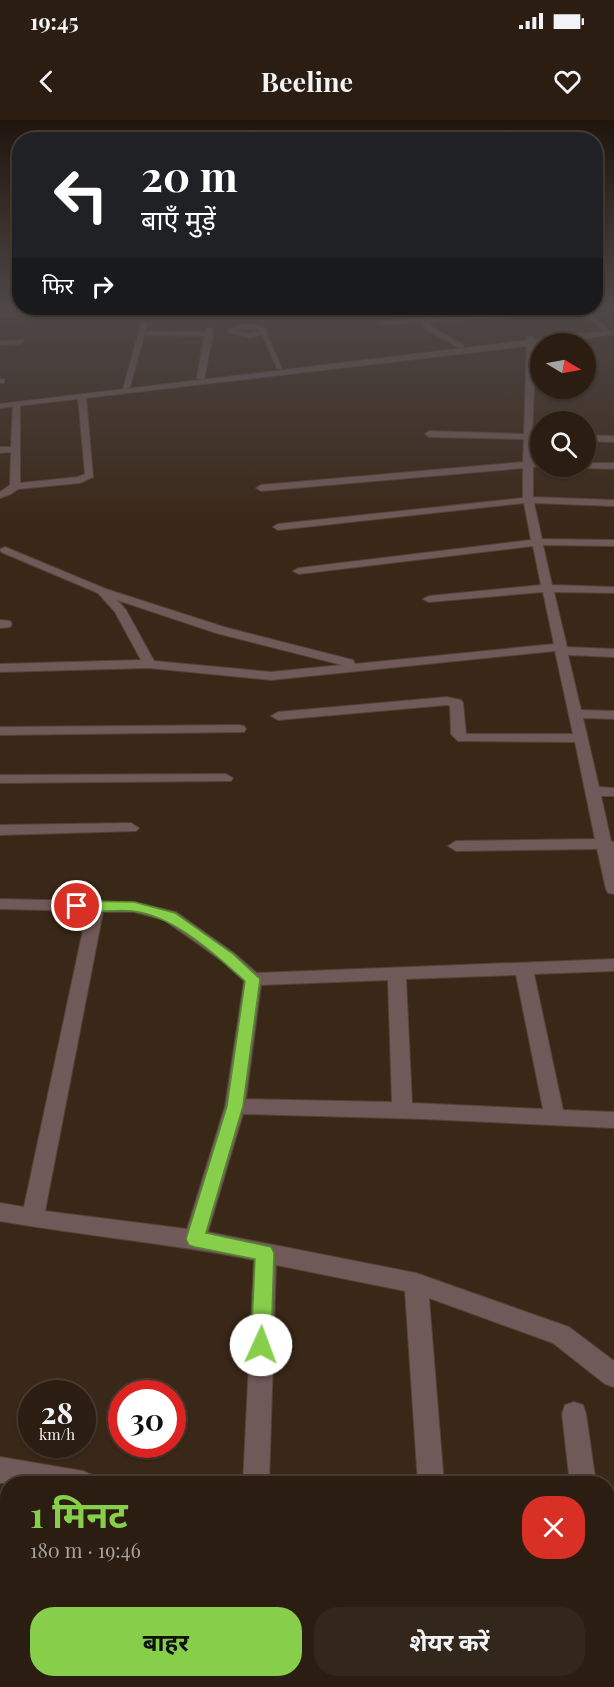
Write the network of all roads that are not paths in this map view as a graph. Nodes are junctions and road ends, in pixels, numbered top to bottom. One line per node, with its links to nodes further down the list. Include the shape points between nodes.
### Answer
1 (127, 383): 4 (street)
2 (158, 383): 4 (street)
3 (193, 383): 5 (street)
4 (126, 387): 6 (street)
5 (82, 397): 7 (street); 19 (street, via 90,475 80,480)
6 (0, 402)
7 (16, 405): 8 (street); 13 (street)
8 (0, 406)
9 (429, 434): 10 (street)
10 (530, 437)
11 (596, 438): 12 (street)
12 (614, 439)
13 (16, 449): 14 (street); 19 (street)
14 (0, 450)
15 (530, 464): 20 (street)
16 (596, 466): 17 (street)
17 (614, 466)
18 (532, 477): 22 (street)
19 (15, 486): 21 (street)
20 (261, 488)
21 (0, 495)
22 (528, 500): 23 (street); 24 (street); 25 (street)
23 (614, 503)
24 (278, 527)
25 (537, 542): 26 (street); 28 (street); 29 (street)
26 (614, 543)
27 (5, 550): 31 (street)
28 (299, 571)
29 (549, 588): 30 (street); 32 (street); 33 (street)
30 (614, 590)
31 (102, 591): 35 (street, via 120,610); 36 (street, via 220,630)
32 (429, 599)
33 (561, 649): 34 (street); 36 (street); 38 (street)
34 (614, 653)
35 (149, 664): 36 (street, via 271,676); 37 (street)
36 (359, 666)
37 (0, 668)
38 (575, 714): 39 (street); 43 (street)
39 (614, 715)
40 (278, 716): 43 (street, via 447,701 456,703 458,734 463,738)
41 (239, 729): 42 (street)
42 (0, 731)
43 (581, 738): 46 (street)
44 (226, 778): 45 (street)
45 (0, 779)
46 (592, 791): 47 (street); 50 (street)
47 (614, 792)
48 (131, 828): 49 (street)
49 (0, 830)
50 (609, 845): 51 (street); 52 (street)
51 (456, 846)
52 (614, 889)
53 (0, 904): 54 (street)
54 (96, 906): 58 (street, via 134,907 170,916); 64 (street)
55 (614, 965): 56 (street)
56 (524, 969): 57 (street); 61 (street)
57 (397, 974): 58 (street); 60 (street)
58 (253, 979): 59 (street)
59 (235, 1106): 60 (street); 65 (street)
60 (402, 1111): 61 (street)
61 (555, 1118): 62 (street)
62 (614, 1120)
63 (0, 1212): 64 (street)
64 (33, 1217): 65 (street)
65 (195, 1239): 66 (street)
66 (265, 1253): 67 (street); 72 (street)
67 (416, 1283): 68 (street, via 561,1335); 73 (street)
68 (614, 1376)
69 (574, 1414): 74 (street)
70 (0, 1470): 71 (street)
71 (36, 1476)
72 (256, 1476)
73 (430, 1476)
74 (582, 1476)

